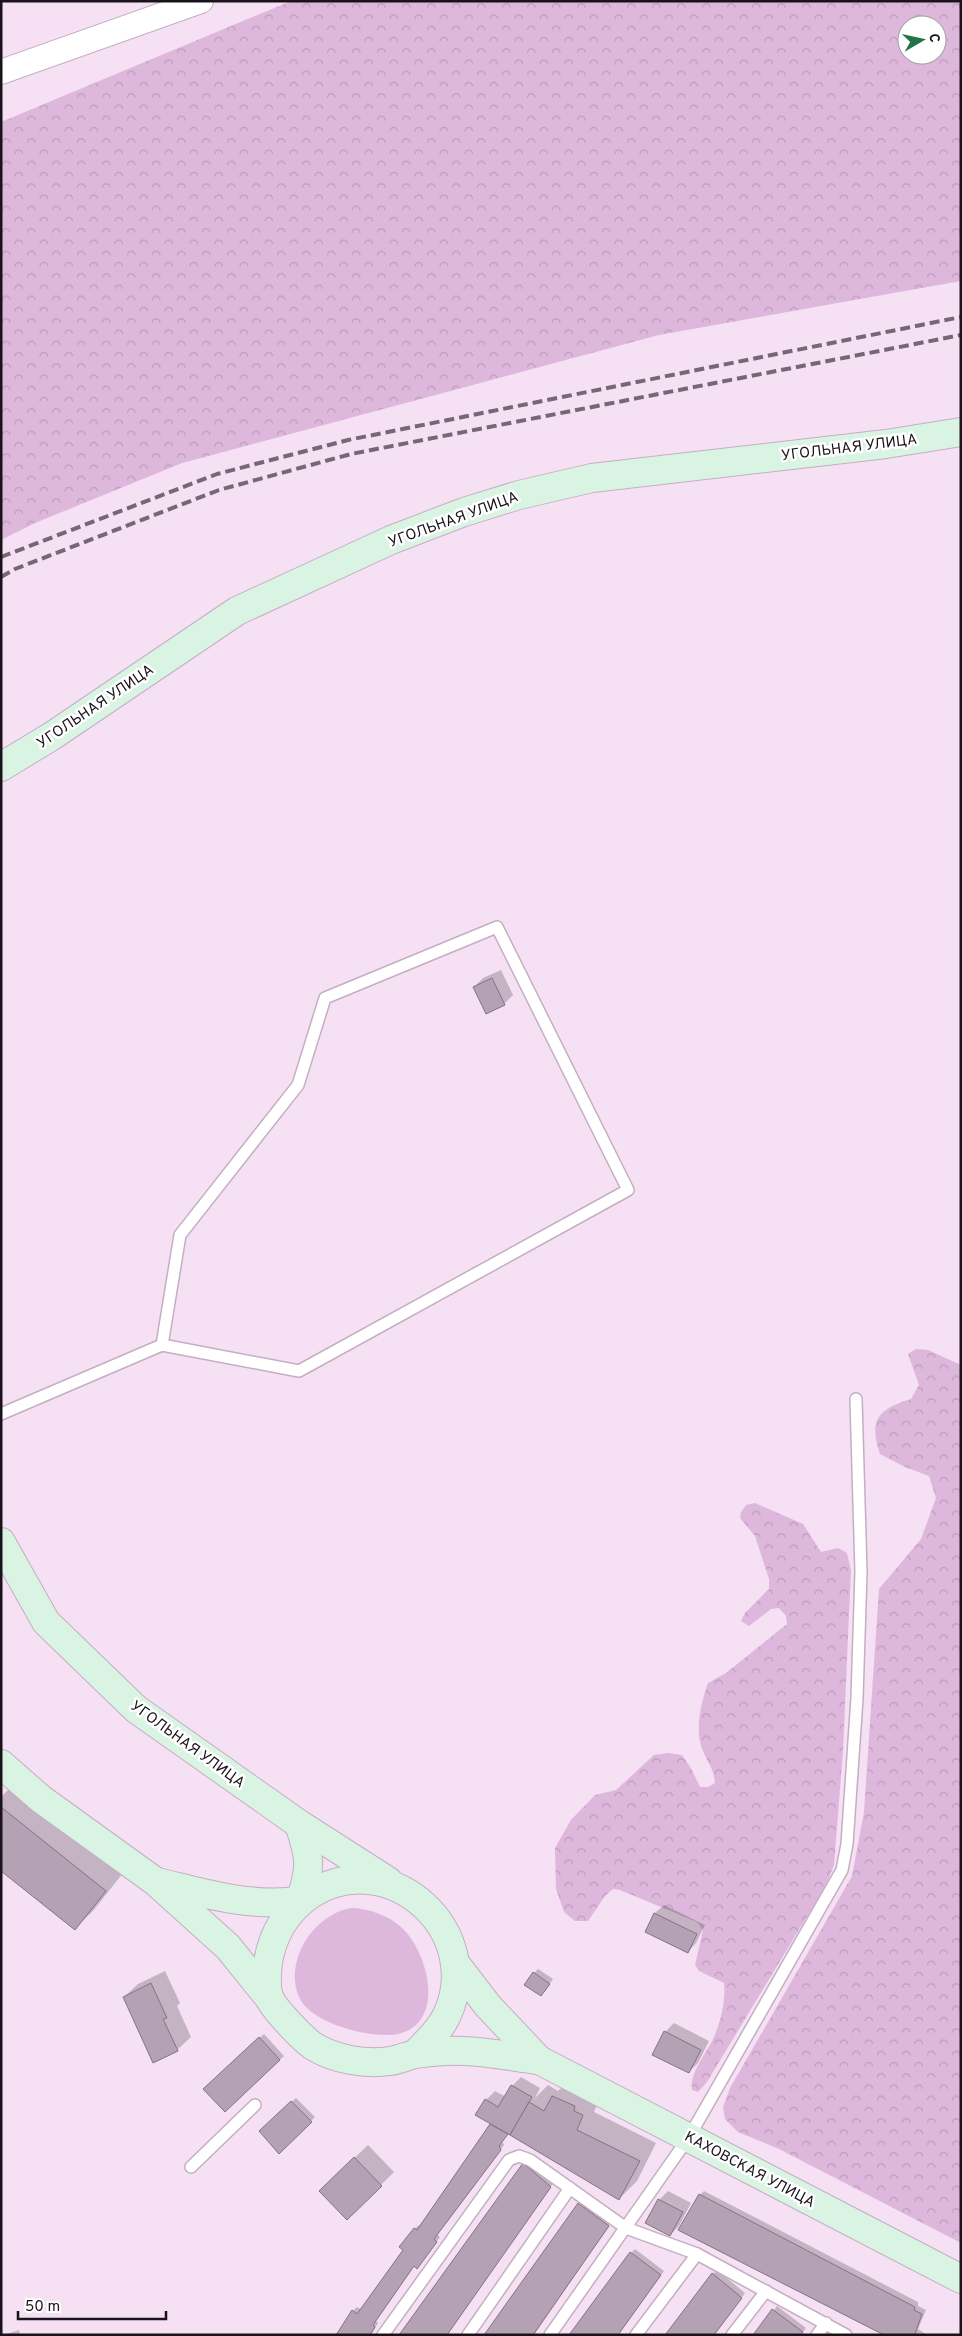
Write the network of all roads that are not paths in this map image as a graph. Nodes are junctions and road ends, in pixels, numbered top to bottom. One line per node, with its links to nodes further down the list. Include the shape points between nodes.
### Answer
1 (201, 1): 2 (street)
2 (1, 72)
3 (961, 432): 4 (main road, УГОЛЬНАЯ УЛИЦА, via 886,444 592,478 464,512 391,540 237,611)
4 (1, 767)
5 (162, 1345): 5 (lane, via 180,1235 298,1085 325,998 497,927 628,1190 299,1371); 7 (lane)
6 (856, 1399): 19 (lane, via 860,1591 857,1698 847,1844 842,1870)
7 (1, 1414)
8 (1, 1542): 10 (main road, УГОЛЬНАЯ УЛИЦА, via 46,1622 136,1709)
9 (1, 1764): 11 (main road, via 41,1799)
10 (299, 1824): 12 (main road, УГОЛЬНАЯ УЛИЦА); 13 (main road, via 309,1869)
11 (156, 1882): 13 (main road, via 239,1901 272,1904); 15 (main road, via 228,1947)
12 (394, 1885): 13 (main road, via 370,1880 345,1881 321,1888); 14 (main road, via 417,1897 436,1915 449,1938)
13 (300, 1901): 15 (main road, via 282,1921 271,1946 266,1972)
14 (455, 1963): 16 (main road, via 454,1991 446,2017 430,2040); 17 (main road, via 488,2006)
15 (270, 1999): 16 (main road, via 308,2042 323,2052 366,2062 389,2061)
16 (415, 2054): 17 (main road, via 464,2050)
17 (539, 2060): 19 (main road, КАХОВСКАЯ УЛИЦА)
18 (255, 2105): 20 (lane)
19 (689, 2137): 22 (lane); 24 (main road, КАХОВСКАЯ УЛИЦА)
20 (191, 2167)
21 (570, 2188): 22 (lane); 27 (lane, via 524,2157 509,2160); 28 (lane)
22 (626, 2228): 23 (lane); 29 (lane)
23 (697, 2254): 25 (lane); 30 (lane)
24 (961, 2279)
25 (766, 2291): 26 (lane); 31 (lane)
26 (826, 2323): 32 (lane); 33 (lane)
27 (384, 2335)
28 (468, 2335)
29 (550, 2335)
30 (636, 2335)
31 (732, 2335)
32 (817, 2335)
33 (846, 2335)

